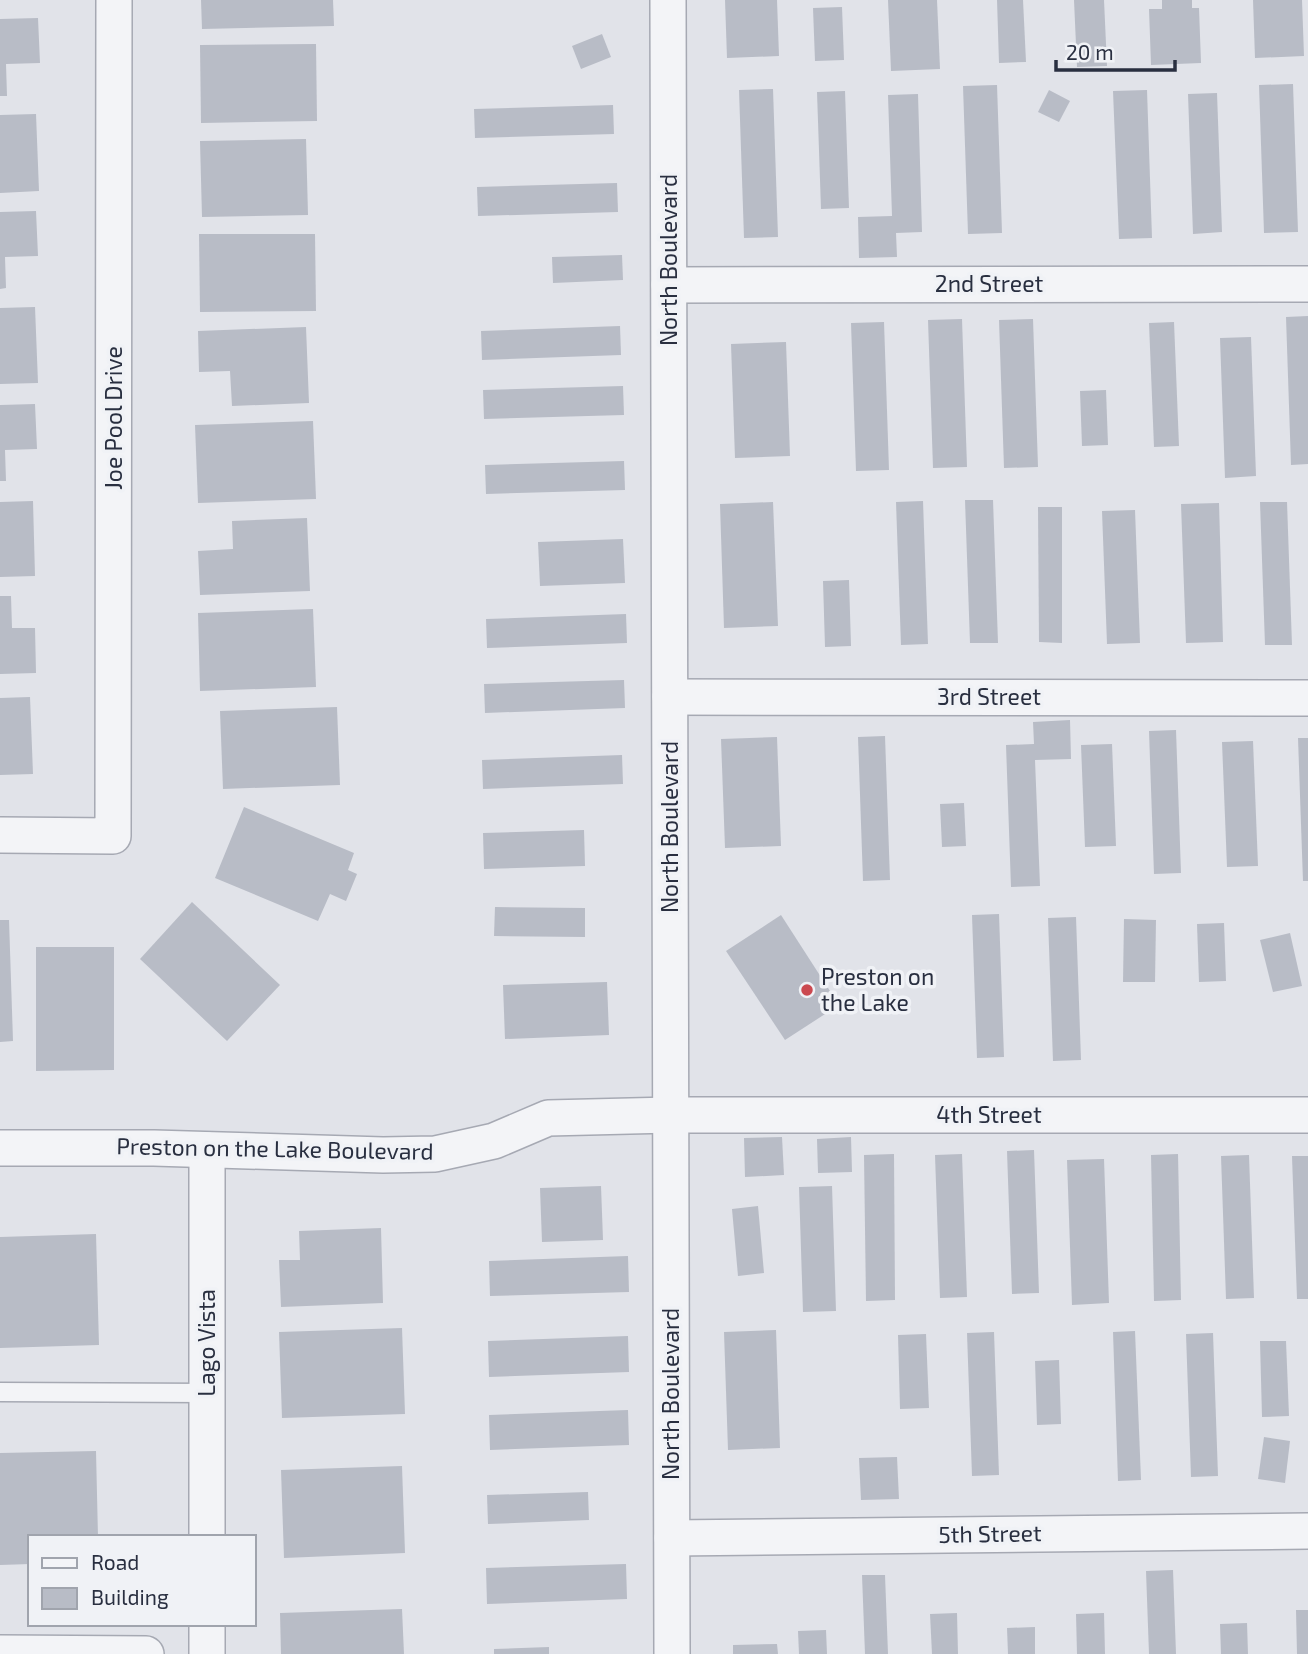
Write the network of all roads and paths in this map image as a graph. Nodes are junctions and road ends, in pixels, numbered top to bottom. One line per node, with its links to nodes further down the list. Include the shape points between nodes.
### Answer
1 (114, 0): 7 (street, Joe Pool Drive, via 113,836)
2 (668, 0): 4 (street, North Boulevard)
3 (1308, 284): 4 (street, 2nd Street)
4 (669, 285): 5 (street, North Boulevard)
5 (670, 697): 6 (street, 3rd Street); 8 (street, North Boulevard)
6 (1308, 698)
7 (0, 835)
8 (671, 1115): 9 (street, 4th Street); 11 (street, Preston on the Lake Boulevard, via 548,1118 494,1141 435,1154); 16 (street, North Boulevard)
9 (1308, 1115)
10 (0, 1147): 11 (street, Preston on the Lake Boulevard)
11 (207, 1150): 13 (street, Lago Vista)
12 (0, 1392): 13 (lane)
13 (207, 1393): 15 (street, Lago Vista)
14 (1308, 1531): 16 (street, 5th Street)
15 (207, 1535)
16 (672, 1538): 21 (street, North Boulevard)
17 (207, 1626): 20 (street)
18 (0, 1653): 19 (street)
19 (146, 1654)
20 (207, 1654)
21 (672, 1654)

